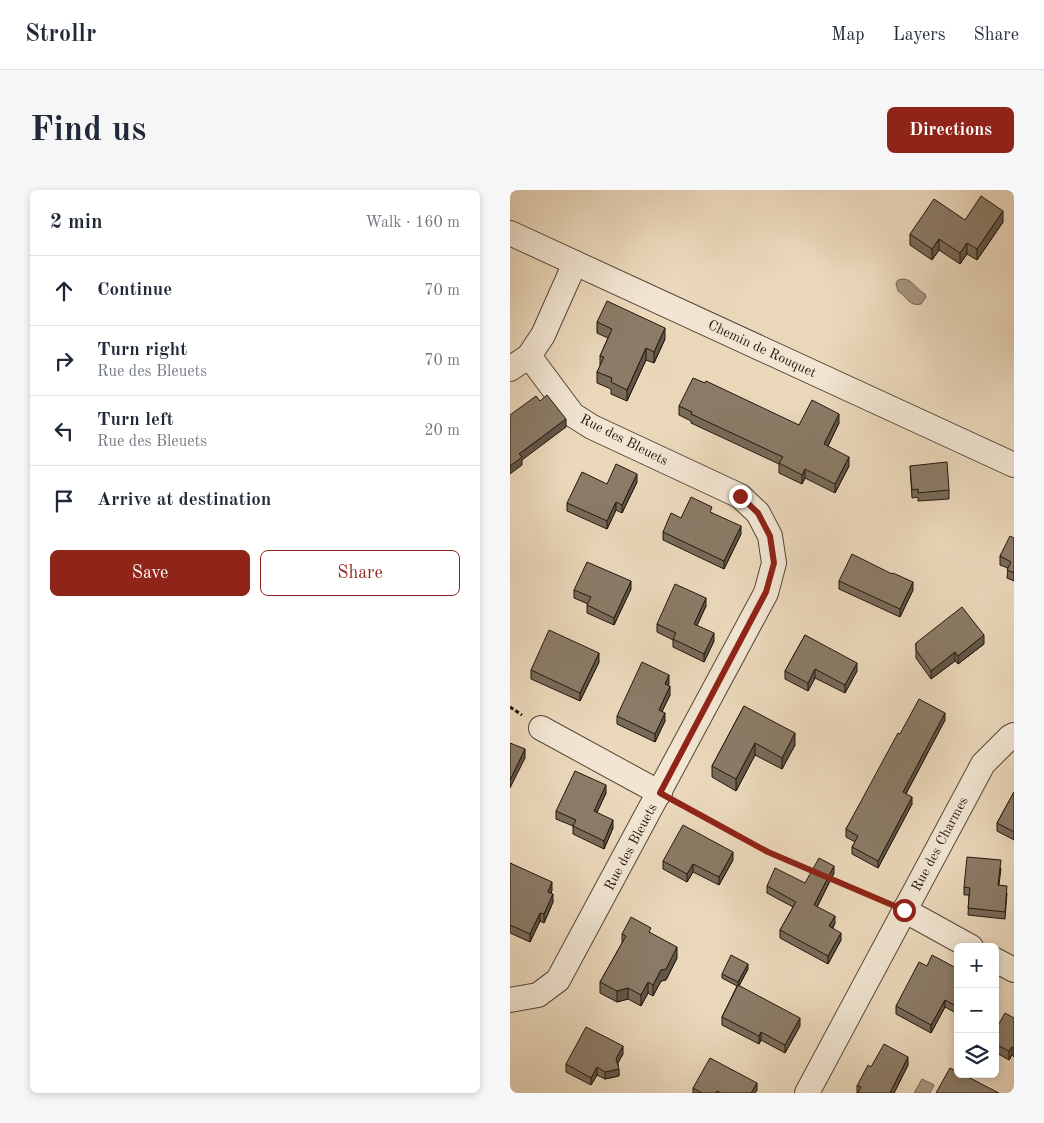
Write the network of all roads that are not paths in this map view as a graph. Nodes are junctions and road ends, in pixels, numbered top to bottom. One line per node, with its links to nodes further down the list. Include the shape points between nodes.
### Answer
1 (510, 233): 2 (street, Chemin de Rouquet)
2 (575, 263): 3 (street, via 543,335); 4 (street, Chemin de Rouquet)
3 (519, 363): 7 (street, Rue des Bleuets, via 573,414 592,427 740,496 758,513 770,536 774,563 766,592)
4 (1014, 465)
5 (541, 728): 7 (street)
6 (1014, 735): 8 (street, Rue des Charmes, via 983,764)
7 (660, 793): 12 (street, Rue des Bleuets, via 558,980 538,995)
8 (904, 910): 9 (street); 13 (street, Rue des Charmes)
9 (964, 943)
10 (999, 962): 11 (street)
11 (1014, 970)
12 (510, 1000)
13 (807, 1093)

